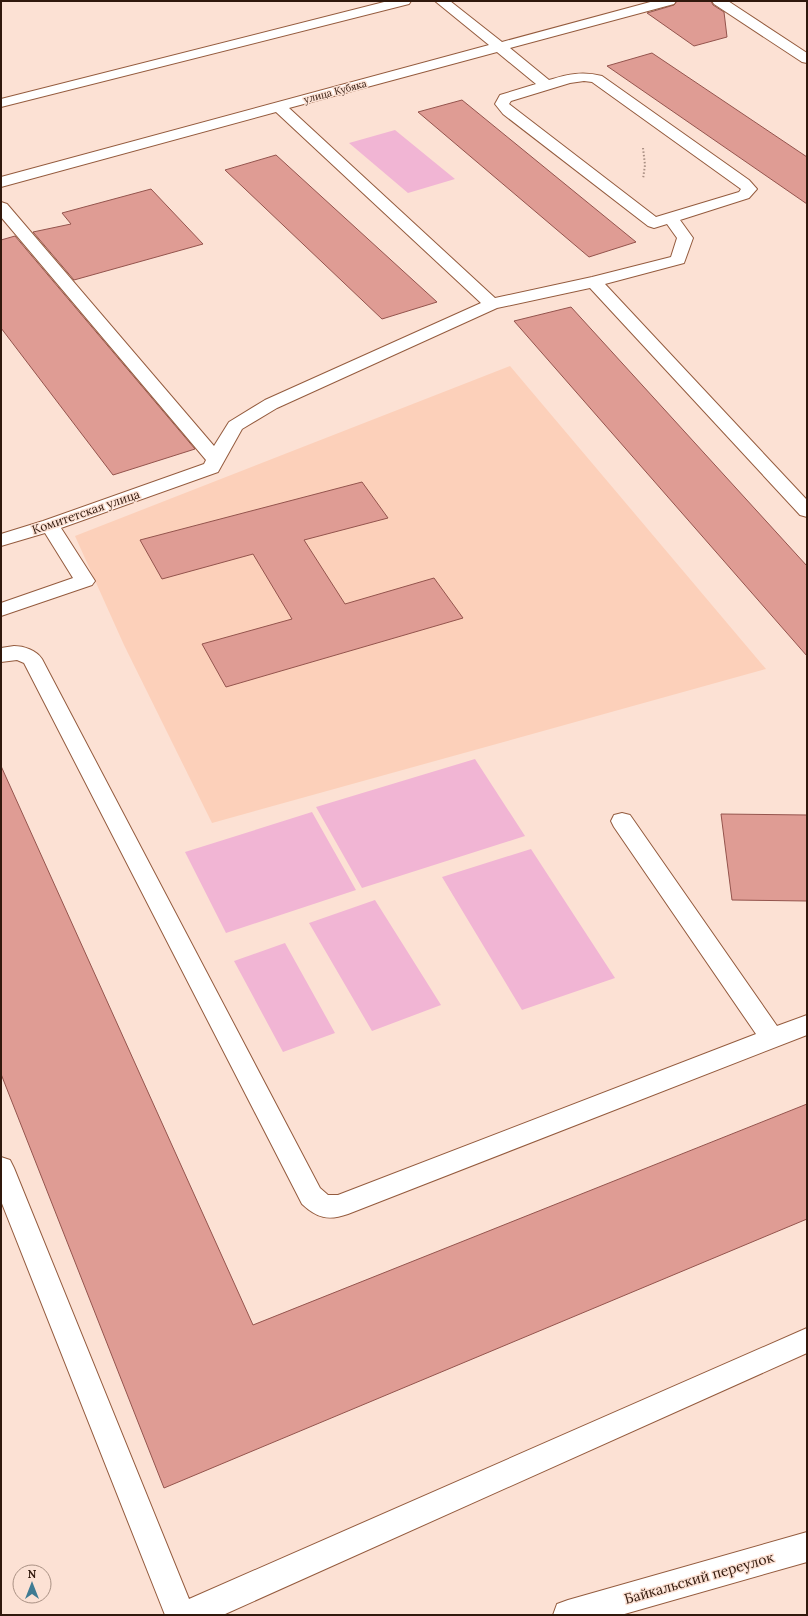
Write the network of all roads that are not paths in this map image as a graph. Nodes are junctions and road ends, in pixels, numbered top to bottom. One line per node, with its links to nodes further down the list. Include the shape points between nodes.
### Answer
1 (404, 1): 8 (street)
2 (442, 1): 5 (street)
3 (669, 1): 5 (street, улица Кубяка)
4 (718, 1): 6 (street)
5 (499, 47): 7 (street); 9 (street, улица Кубяка)
6 (807, 59)
7 (547, 85): 12 (street, via 505,98 502,104 654,223); 12 (street, via 577,76 597,79 744,182 749,189 744,195)
8 (1, 103)
9 (279, 106): 10 (street, улица Кубяка); 14 (street)
10 (1, 182)
11 (1, 207): 15 (street)
12 (670, 218): 13 (street, via 685,238 678,260)
13 (594, 282): 14 (street); 16 (street)
14 (492, 304): 15 (street, via 272,404 235,426)
15 (216, 460): 17 (street, Комитетская улица, via 211,468)
16 (807, 511)
17 (50, 525): 18 (street, Комитетская улица); 19 (street, via 85,581)
18 (1, 540)
19 (1, 610)
20 (1, 655): 23 (street, via 23,653 32,659 311,1196 322,1206 339,1206)
21 (622, 821): 23 (street)
22 (807, 1025): 23 (street)
23 (772, 1038)
24 (1, 1168): 27 (street)
25 (807, 1340): 28 (street)
26 (807, 1547): 29 (street, Байкальский переулок)
27 (180, 1615)
28 (188, 1615)
29 (568, 1615)

